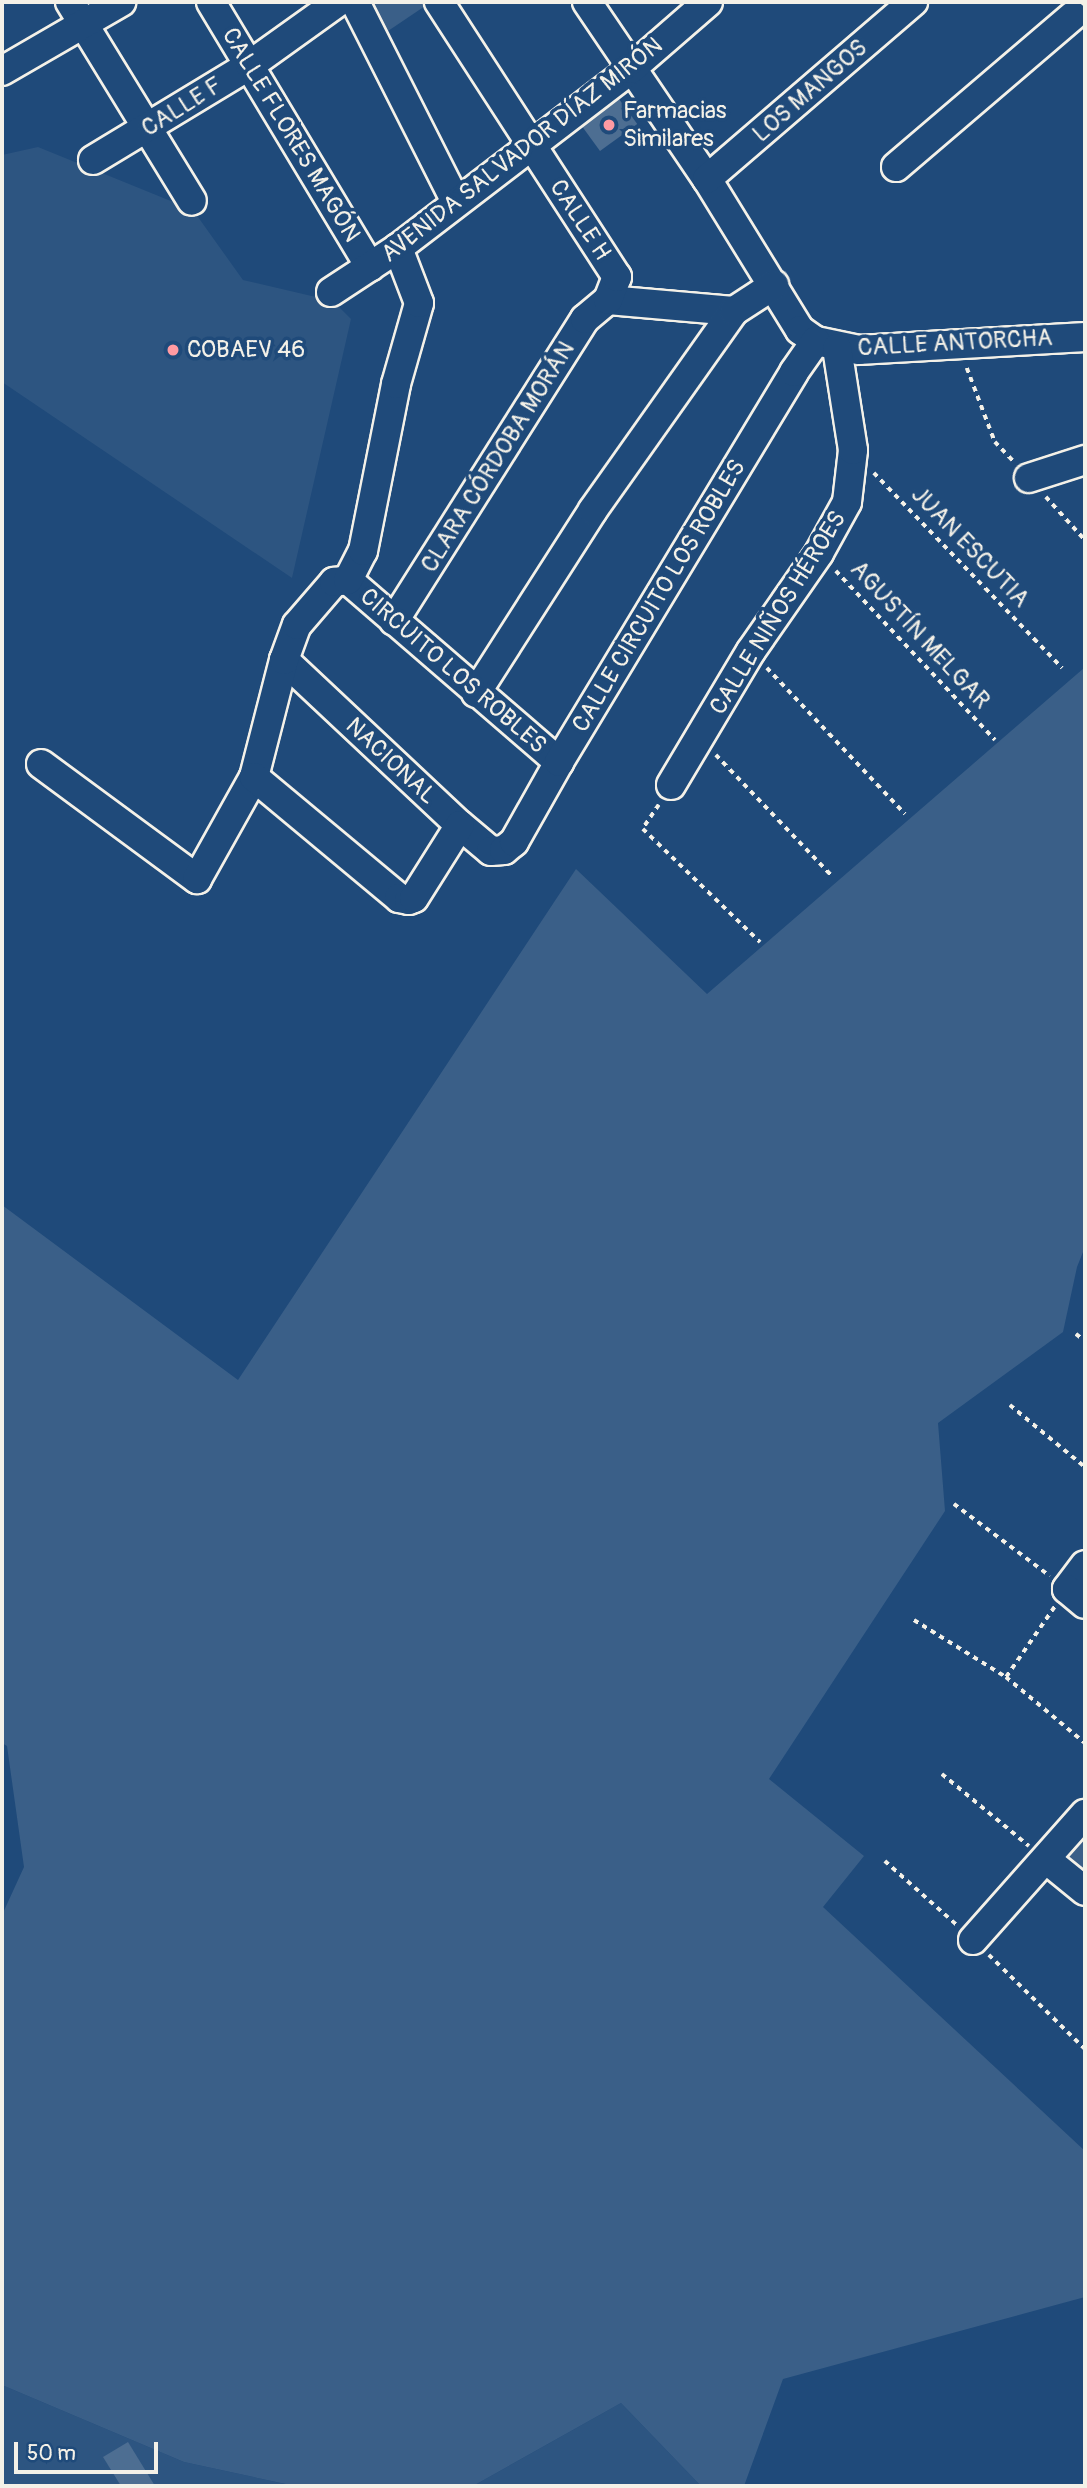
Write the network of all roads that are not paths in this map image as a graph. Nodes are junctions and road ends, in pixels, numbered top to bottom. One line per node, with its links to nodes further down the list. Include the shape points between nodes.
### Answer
1 (121, 2): 9 (street)
2 (211, 2): 11 (street, CALLE FLORES MAGÓN)
3 (338, 2): 11 (street, CALLE F)
4 (355, 2): 20 (street)
5 (439, 2): 15 (street, CALLE H)
6 (587, 2): 12 (street)
7 (708, 2): 12 (street, AVENIDA SALVADOR DÍAZ MIRÓN)
8 (913, 2): 18 (street, LOS MANGOS)
9 (77, 13): 13 (street); 14 (street)
10 (1073, 16): 17 (street)
11 (250, 65): 14 (street, CALLE F); 22 (street, CALLE FLORES MAGÓN)
12 (631, 68): 15 (street, AVENIDA SALVADOR DÍAZ MIRÓN); 18 (street)
13 (2, 71)
14 (147, 129): 16 (street, CALLE F); 19 (street)
15 (531, 145): 20 (street, AVENIDA SALVADOR DÍAZ MIRÓN); 25 (street, CALLE H, via 617,277)
16 (93, 160)
17 (895, 167)
18 (707, 179): 23 (street)
19 (192, 201)
20 (456, 202): 21 (street, AVENIDA SALVADOR DÍAZ MIRÓN)
21 (398, 248): 22 (street, AVENIDA SALVADOR DÍAZ MIRÓN); 31 (street, via 419,303 396,384 363,551)
22 (370, 267): 24 (street, AVENIDA SALVADOR DÍAZ MIRÓN)
23 (774, 285): 26 (street); 28 (street, via 800,330)
24 (331, 292)
25 (608, 300): 26 (street); 32 (street, CLARA CÓRDOBA MORÁN, via 585,319)
26 (734, 311): 34 (street, via 593,510)
27 (1085, 337): 28 (street, CALLE ANTORCHA, via 859,350)
28 (827, 345): 35 (street, CALLE CIRCUITO LOS ROBLES, via 794,372); 38 (street, CALLE NIÑOS HÉROES, via 853,450 847,502)
29 (1085, 460): 30 (street)
30 (1029, 478)
31 (348, 580): 32 (street, CIRCUITO LOS ROBLES); 33 (street, via 334,582 297,625)
32 (394, 621): 34 (street, CIRCUITO LOS ROBLES)
33 (284, 660): 37 (street); 39 (street, NACIONAL)
34 (476, 693): 35 (street, CIRCUITO LOS ROBLES)
35 (559, 762): 40 (street, CALLE CIRCUITO LOS ROBLES, via 514,842)
36 (41, 764): 37 (street, via 197,878)
37 (254, 777): 39 (street, via 399,898 414,898)
38 (671, 785)
39 (460, 825): 40 (street, NACIONAL, via 491,851)
40 (504, 850)
41 (1085, 1565): 42 (street)
42 (1076, 1596)
43 (1085, 1814): 44 (street)
44 (1047, 1860): 45 (street); 46 (street)
45 (1085, 1892)
46 (973, 1940)

